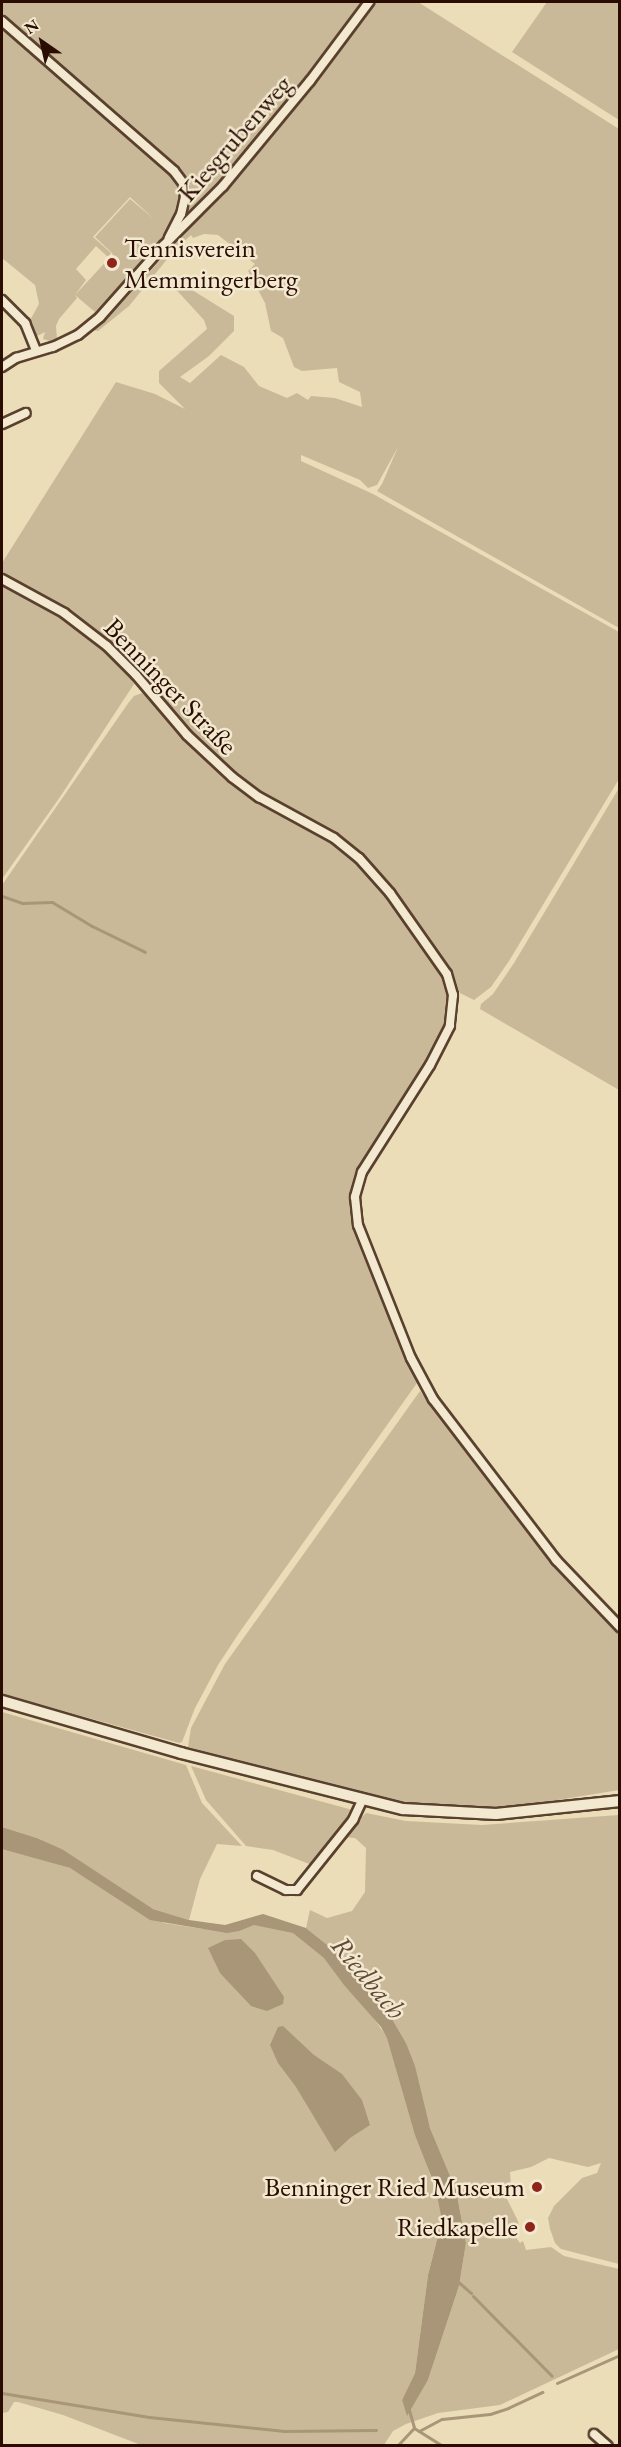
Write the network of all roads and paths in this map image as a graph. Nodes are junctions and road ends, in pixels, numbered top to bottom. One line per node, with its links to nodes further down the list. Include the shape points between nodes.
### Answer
1 (369, 2): 3 (street, Kiesgrubenweg, via 261,141)
2 (2, 21): 3 (street, via 183,183 181,214)
3 (164, 245): 5 (street, Kiesgrubenweg, via 100,317 78,335)
4 (2, 300): 5 (street, via 26,323)
5 (36, 350): 6 (street, Kiesgrubenweg)
6 (2, 367)
7 (26, 413): 8 (street)
8 (2, 424)
9 (2, 579): 10 (street, Benninger Straße, via 52,606 95,636 132,670 218,767 259,797 341,844 379,880 442,966 453,995 453,1017 445,1038 362,1172 355,1197 358,1225 411,1358 433,1400 556,1560)
10 (620, 1627)
11 (2, 1701): 12 (main road)
12 (362, 1801): 13 (main road, via 461,1814 531,1812); 14 (street, via 353,1820 297,1890 286,1890)
13 (620, 1801)
14 (257, 1876)
15 (594, 2434): 16 (street)
16 (608, 2445)

